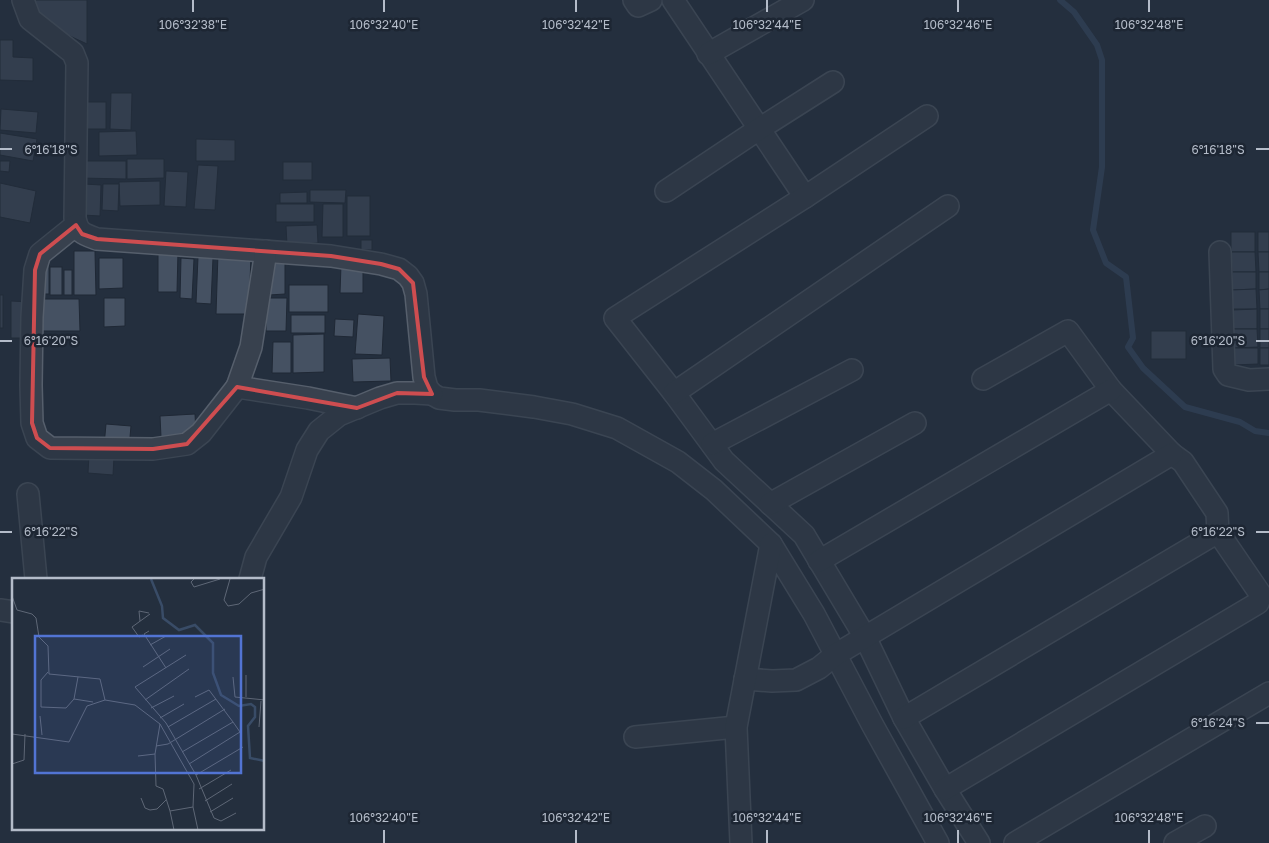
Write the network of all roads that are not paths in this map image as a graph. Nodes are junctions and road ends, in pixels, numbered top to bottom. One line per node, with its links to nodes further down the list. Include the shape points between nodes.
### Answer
1 (23, 0): 13 (street, via 30,19 73,53 77,63)
2 (634, 0): 3 (street, via 638,6)
3 (651, 0)
4 (673, 0): 6 (street)
5 (803, 0): 6 (street)
6 (708, 54): 9 (street)
7 (833, 82): 9 (street)
8 (927, 116): 11 (street)
9 (759, 129): 10 (street); 11 (street)
10 (666, 190)
11 (806, 197): 21 (street, via 615,318)
12 (948, 206): 21 (street)
13 (76, 225): 14 (street, via 82,234 97,239); 19 (street, via 40,254 35,270 31,385 32,423 37,438 50,448 153,449 187,444 201,433)
14 (266, 251): 19 (street, via 251,347); 22 (street, via 381,264 399,269 408,276 416,294 424,376)
15 (1220, 252): 18 (street, via 1224,369 1228,375 1249,380)
16 (852, 370): 25 (street)
17 (983, 379): 20 (street, via 1068,331)
18 (1269, 379)
19 (237, 387): 23 (street)
20 (1111, 390): 26 (street); 31 (street)
21 (674, 393): 25 (street)
22 (432, 394): 23 (street, via 397,393); 30 (street, via 439,398 479,400 572,414 616,428 678,462 714,490)
23 (357, 408): 33 (street, via 338,415 319,430 307,450 291,496 256,557)
24 (915, 423): 28 (street)
25 (712, 444): 28 (street, via 724,461)
26 (1172, 454): 29 (street, via 1183,462 1217,513); 34 (street)
27 (28, 494): 32 (street)
28 (770, 504): 31 (street, via 804,535)
29 (1218, 532): 38 (street); 41 (street, via 1261,594 1258,603)
30 (771, 544): 35 (street); 36 (street)
31 (819, 561): 34 (street)
32 (36, 578)
33 (250, 578)
34 (865, 637): 35 (street); 38 (street)
35 (835, 655): 36 (street, via 796,680); 44 (street)
36 (744, 679): 39 (street)
37 (1269, 693): 46 (street)
38 (904, 718): 41 (street)
39 (736, 727): 40 (street); 43 (street)
40 (636, 737)
41 (945, 790): 45 (street)
42 (1204, 826): 47 (street)
43 (742, 843)
44 (938, 843)
45 (979, 843)
46 (1016, 843)
47 (1175, 843)

